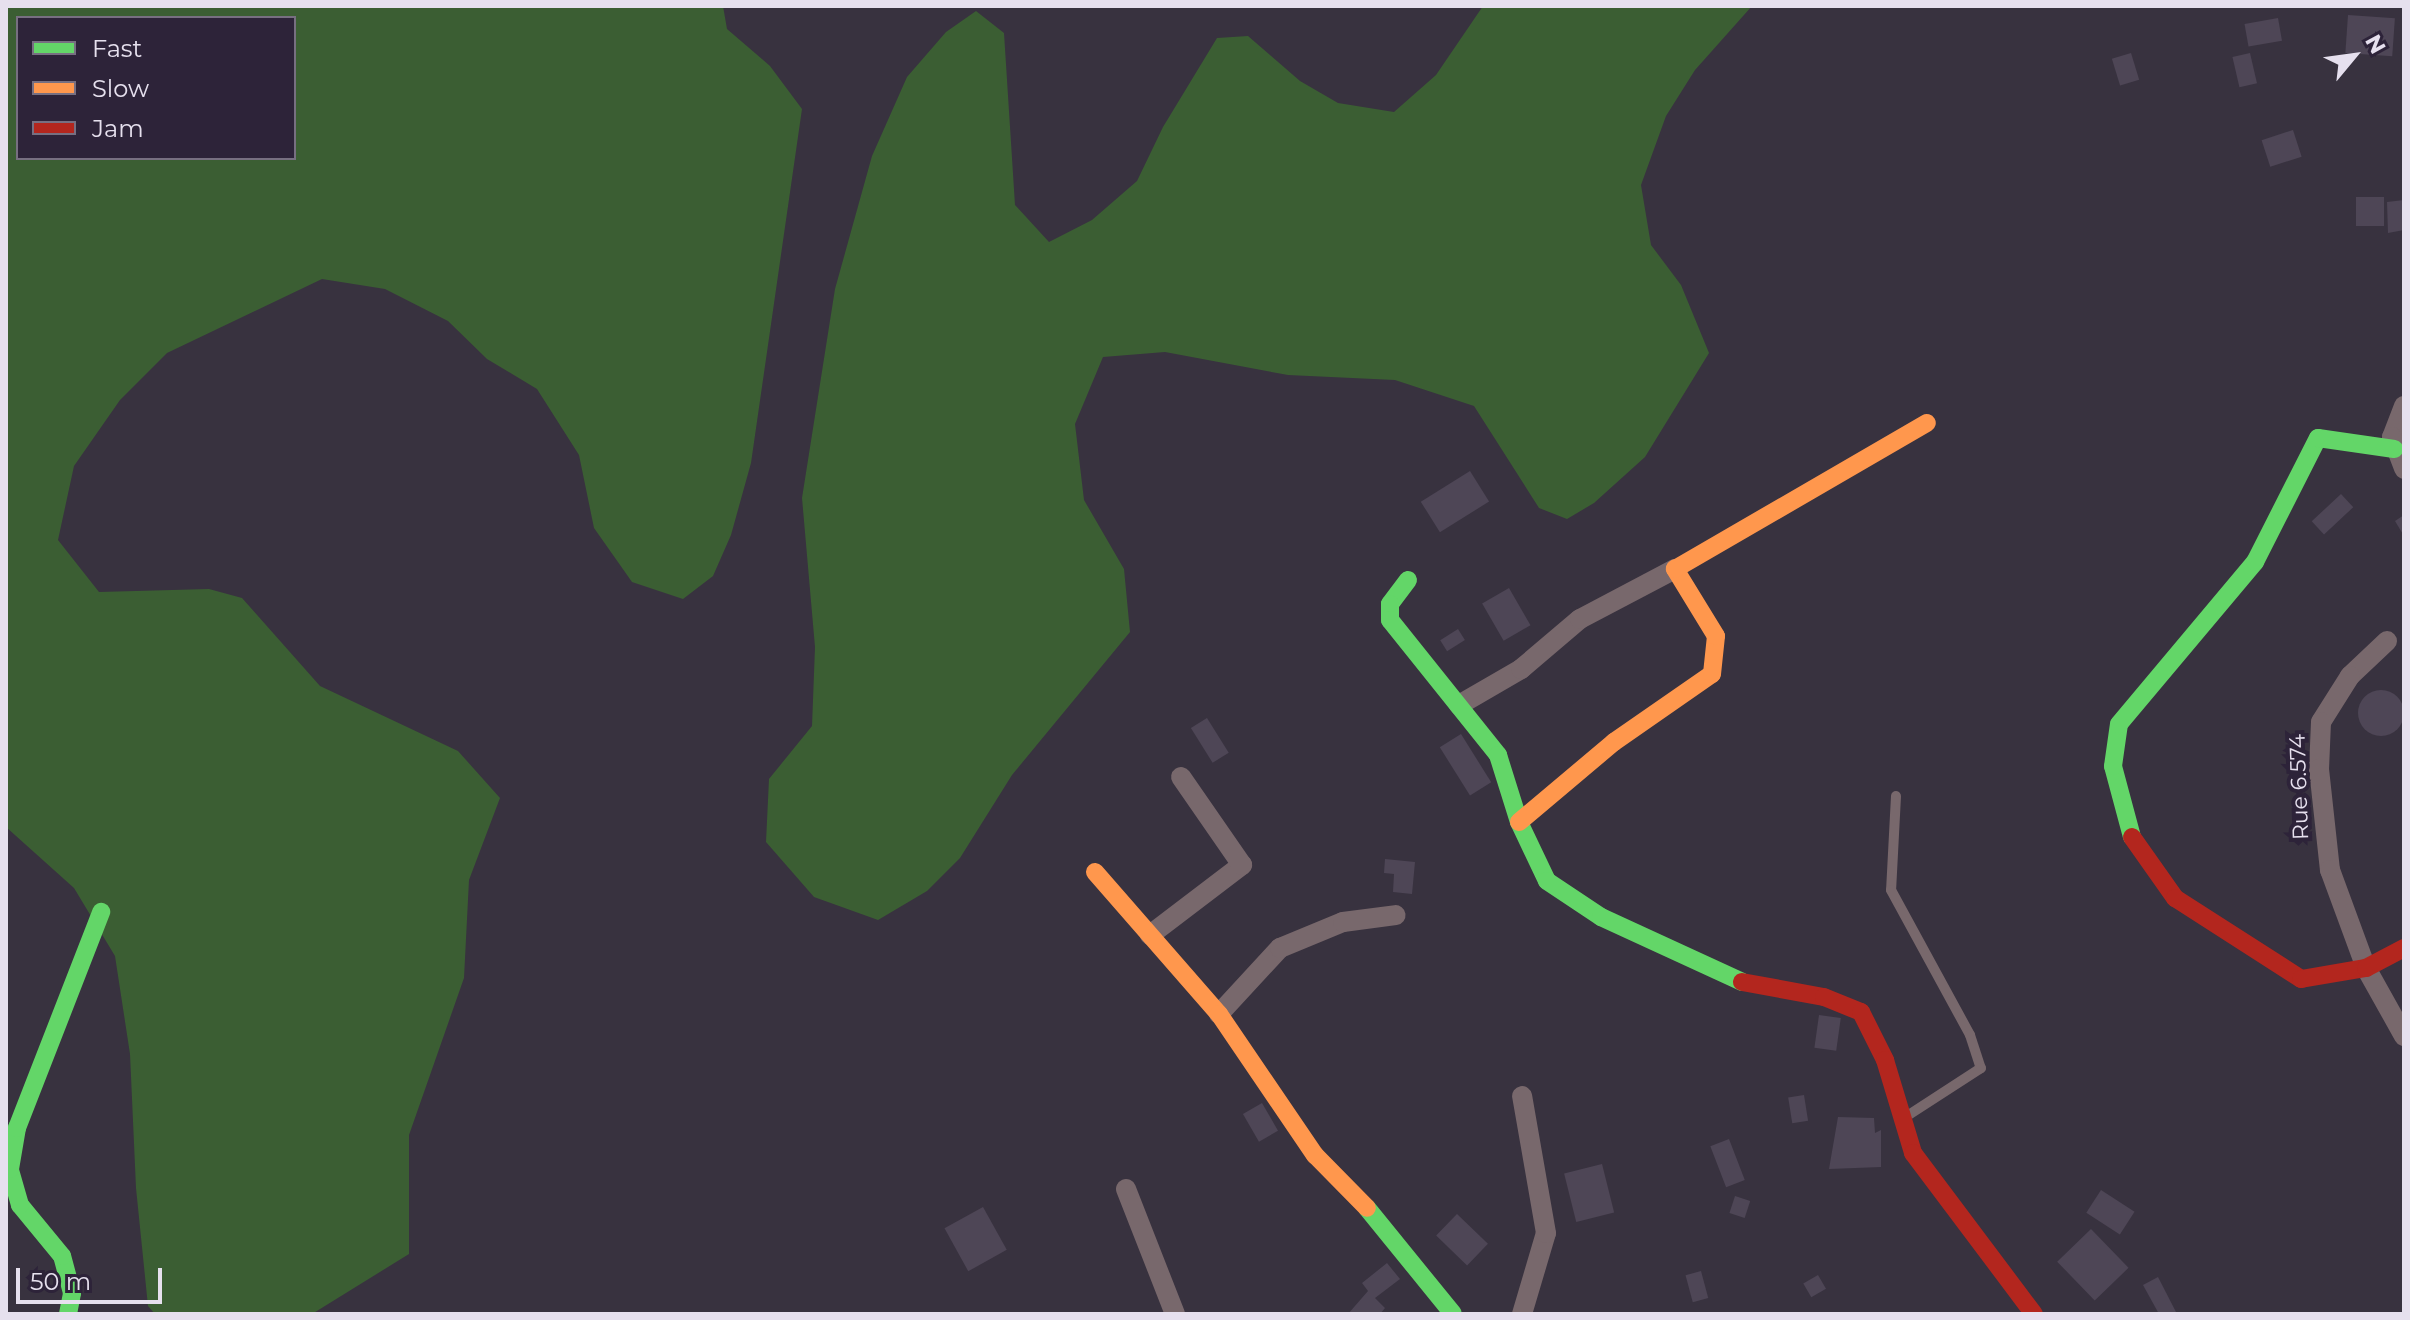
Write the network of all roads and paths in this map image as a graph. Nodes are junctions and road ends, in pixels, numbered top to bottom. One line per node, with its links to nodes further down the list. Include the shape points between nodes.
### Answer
1 (2404, 406): 3 (street, via 2392,437)
2 (1927, 423): 5 (street)
3 (2394, 449): 4 (street); 17 (street, via 2318,438 2255,562 2119,724 2113,766 2128,832 2175,898 2301,979)
4 (2404, 469)
5 (1675, 569): 8 (street, via 1580,619 1521,669); 11 (street, via 1716,636 1712,674 1614,742)
6 (1408, 580): 8 (street, via 1390,604 1390,620)
7 (2387, 641): 17 (street, Rue 6.574, via 2350,676 2321,722 2321,825 2330,870)
8 (1459, 705): 11 (street, via 1498,755)
9 (1181, 777): 15 (street, via 1242,865)
10 (1896, 796): 21 (lane, via 1891,890 1970,1035 1981,1068)
11 (1519, 822): 21 (street, via 1547,881 1601,917 1743,982 1824,997 1861,1012 1885,1060)
12 (1095, 872): 15 (street)
13 (101, 912): 23 (street, via 17,1128 10,1169 20,1205 62,1256 72,1293)
14 (1396, 915): 18 (street, via 1343,922 1280,948)
15 (1150, 935): 18 (street)
16 (2404, 948): 17 (street)
17 (2366, 968): 19 (street, Rue 6.574)
18 (1219, 1014): 25 (street, via 1315,1155 1361,1201)
19 (2404, 1036)
20 (1522, 1096): 26 (street, via 1546,1233)
21 (1901, 1119): 27 (street, via 1932,1183)
22 (1126, 1189): 24 (street)
23 (68, 1314)
24 (1175, 1314)
25 (1453, 1314)
26 (1522, 1314)
27 (2034, 1314)

